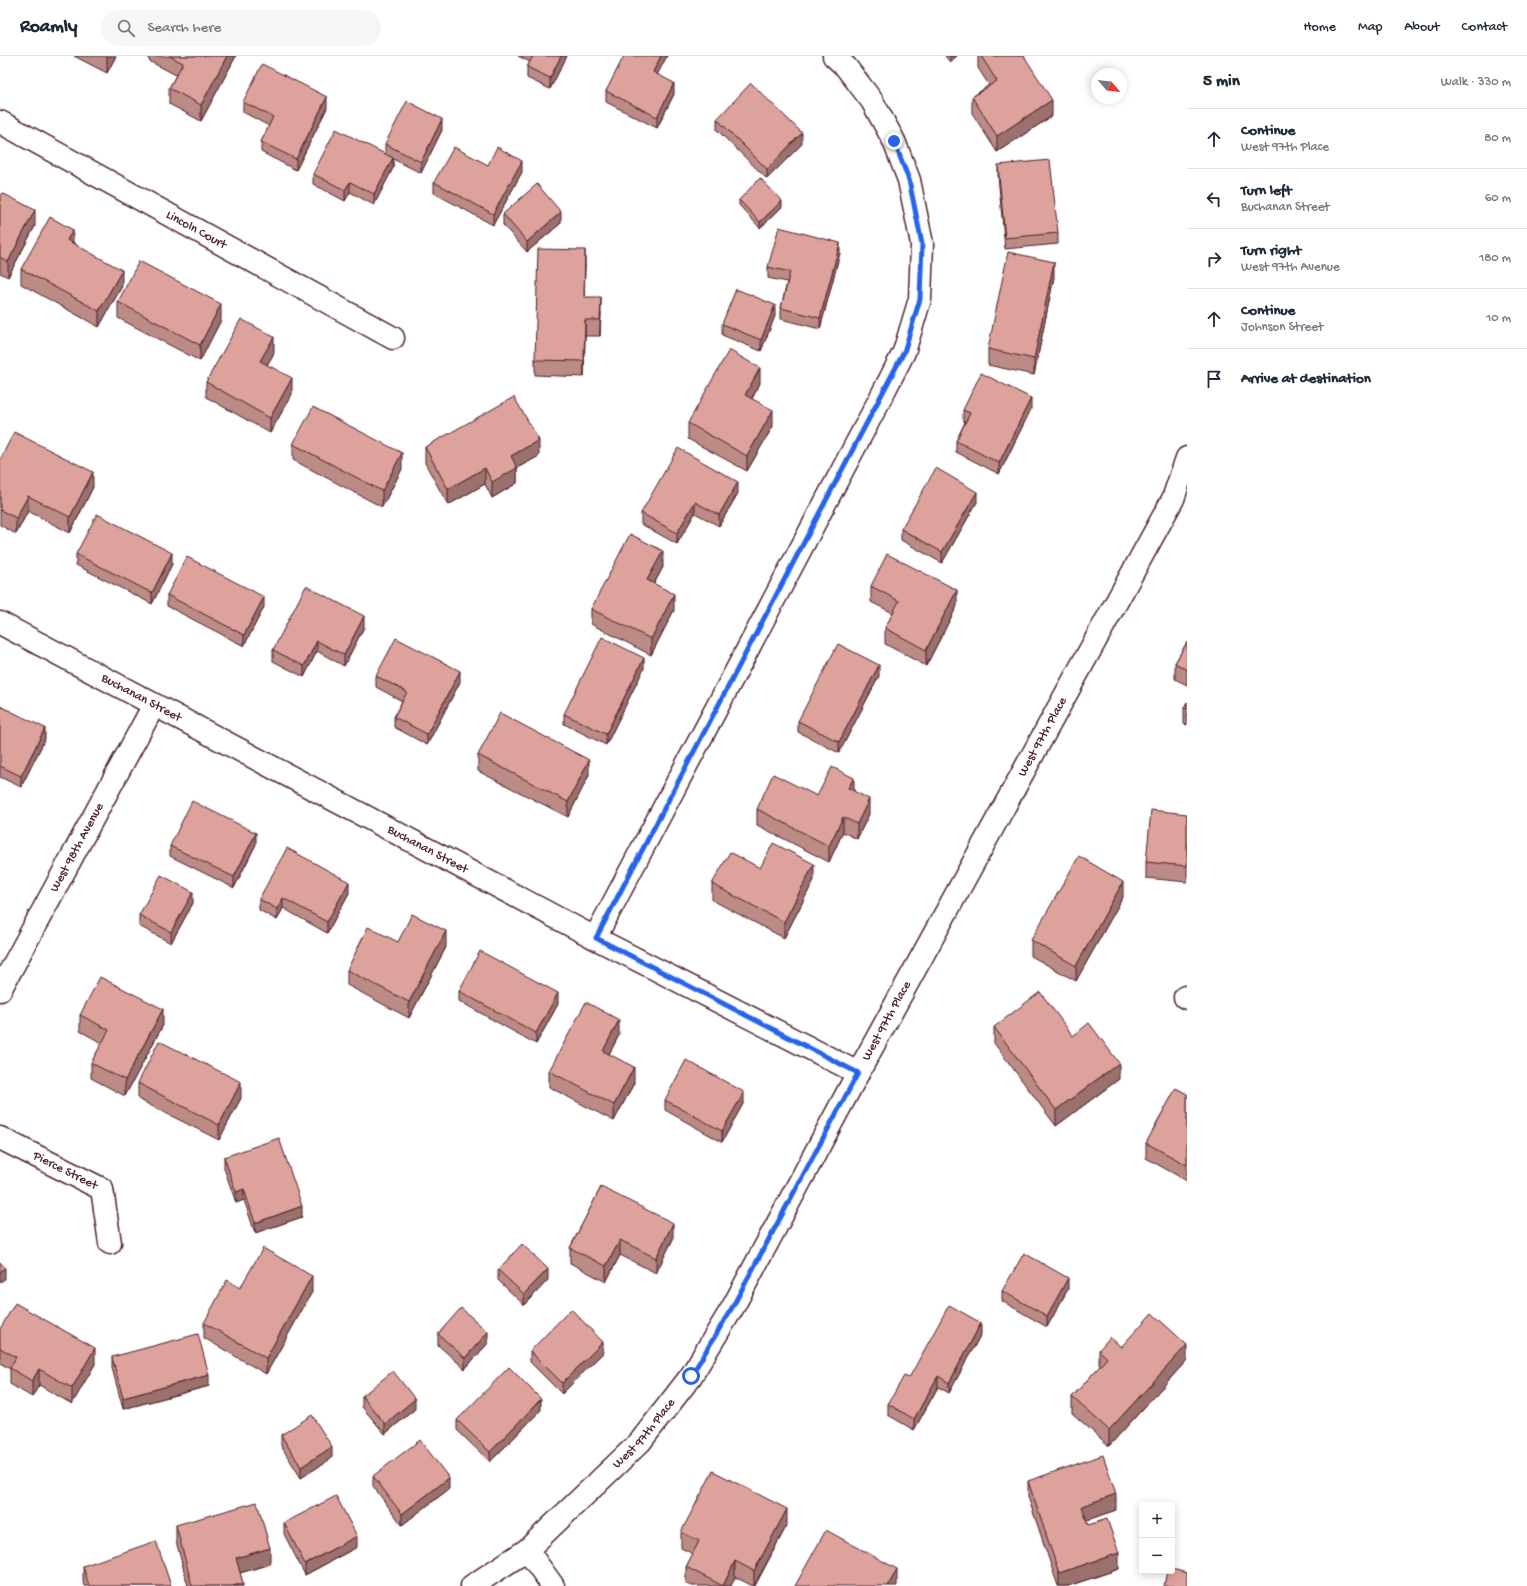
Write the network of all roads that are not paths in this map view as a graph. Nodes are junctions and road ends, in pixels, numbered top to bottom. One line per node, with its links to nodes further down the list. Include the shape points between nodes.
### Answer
1 (834, 56): 8 (street, via 846,67 872,101 894,141 909,180 922,244 920,299 904,352)
2 (0, 122): 3 (street, Lincoln Court)
3 (393, 338)
4 (1187, 458): 5 (street, West 97th Place)
5 (1180, 502): 10 (street, West 97th Place)
6 (0, 623): 7 (street, Buchanan Street)
7 (154, 705): 8 (street, Buchanan Street); 9 (street, West 98th Avenue)
8 (596, 938): 10 (street, Buchanan Street)
9 (0, 990)
10 (858, 1073): 13 (street, West 97th Place, via 733,1306 691,1376 640,1442)
11 (0, 1138): 12 (street, Pierce Street, via 102,1188)
12 (110, 1243)
13 (527, 1550): 14 (street, West 97th Place); 15 (street)
14 (472, 1586)
15 (553, 1586)

